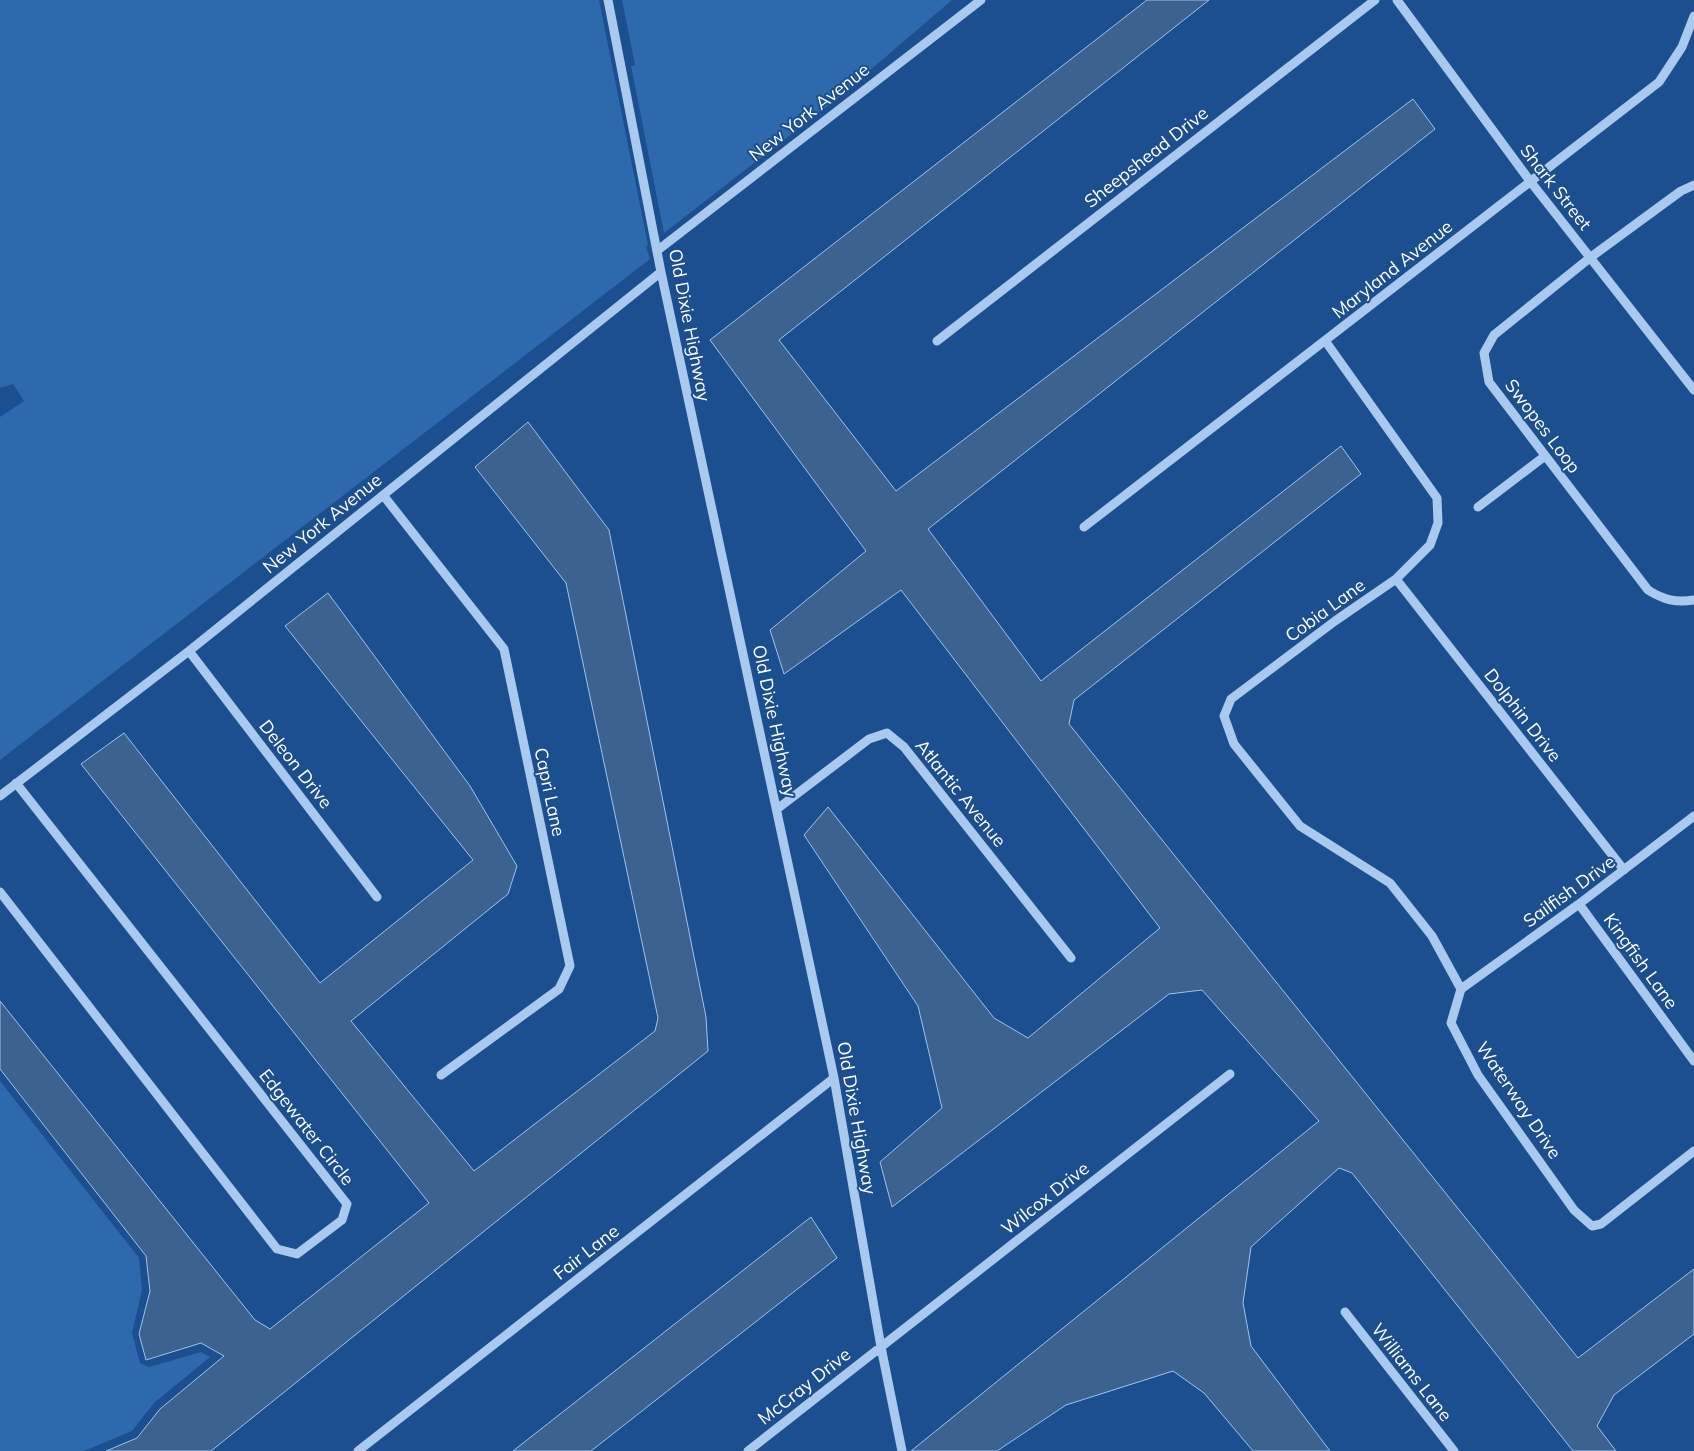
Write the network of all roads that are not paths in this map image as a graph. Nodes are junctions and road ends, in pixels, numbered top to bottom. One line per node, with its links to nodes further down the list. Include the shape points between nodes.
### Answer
1 (608, 0): 8 (street, Old Dixie Highway)
2 (981, 0): 8 (street, New York Avenue)
3 (1375, 0): 11 (street, Sheepshead Drive)
4 (1397, 0): 6 (street, Shark Street)
5 (1694, 16): 6 (street, Maryland Avenue, via 1682,47 1659,82)
6 (1530, 181): 9 (street, Shark Street); 12 (street, Maryland Avenue)
7 (1694, 185): 9 (street, Swopes Loop, via 1681,191)
8 (658, 250): 10 (street, Old Dixie Highway)
9 (1591, 257): 13 (street, Shark Street); 14 (street, Swopes Loop, via 1494,335 1484,353 1489,382)
10 (661, 272): 15 (street, New York Avenue); 23 (street, Old Dixie Highway)
11 (937, 341)
12 (1326, 342): 17 (street, Maryland Avenue); 18 (street, Cobia Lane, via 1437,498 1438,523 1430,545)
13 (1694, 390)
14 (1545, 456): 16 (street); 19 (street, Swopes Loop, via 1648,590 1662,598 1680,602)
15 (383, 495): 20 (street, New York Avenue); 33 (street, Capri Lane, via 504,650 570,966 559,989)
16 (1478, 507)
17 (1084, 527)
18 (1396, 579): 25 (street, Dolphin Drive); 30 (street, Cobia Lane, via 1231,699 1224,716 1234,744 1300,826 1390,883 1432,936)
19 (1694, 600)
20 (188, 651): 21 (street, New York Avenue); 27 (street, Deleon Drive)
21 (16, 783): 22 (street, New York Avenue); 26 (street, Edgewater Circle, via 347,1204 342,1220 297,1254 277,1249)
22 (0, 796)
23 (777, 809): 29 (street, Atlantic Avenue, via 868,739 886,733 904,747); 34 (street, Old Dixie Highway)
24 (1694, 816): 25 (street, Sailfish Drive)
25 (1624, 870): 28 (street, Sailfish Drive)
26 (0, 892)
27 (377, 897)
28 (1579, 904): 30 (street, Sailfish Drive); 31 (street, Kingfish Lane)
29 (1071, 958)
30 (1462, 989): 35 (street, Waterway Drive, via 1452,1022 1478,1075 1574,1210 1592,1226 1601,1224)
31 (1694, 1061)
32 (1230, 1074): 37 (street, Wilcox Drive)
33 (441, 1076)
34 (834, 1078): 37 (street, Old Dixie Highway); 38 (street, Fair Lane)
35 (1694, 1151)
36 (1345, 1312): 41 (street, Williams Lane)
37 (881, 1347): 39 (street, McCray Drive); 40 (street, Old Dixie Highway)
38 (358, 1451)
39 (748, 1451)
40 (902, 1451)
41 (1454, 1451)

